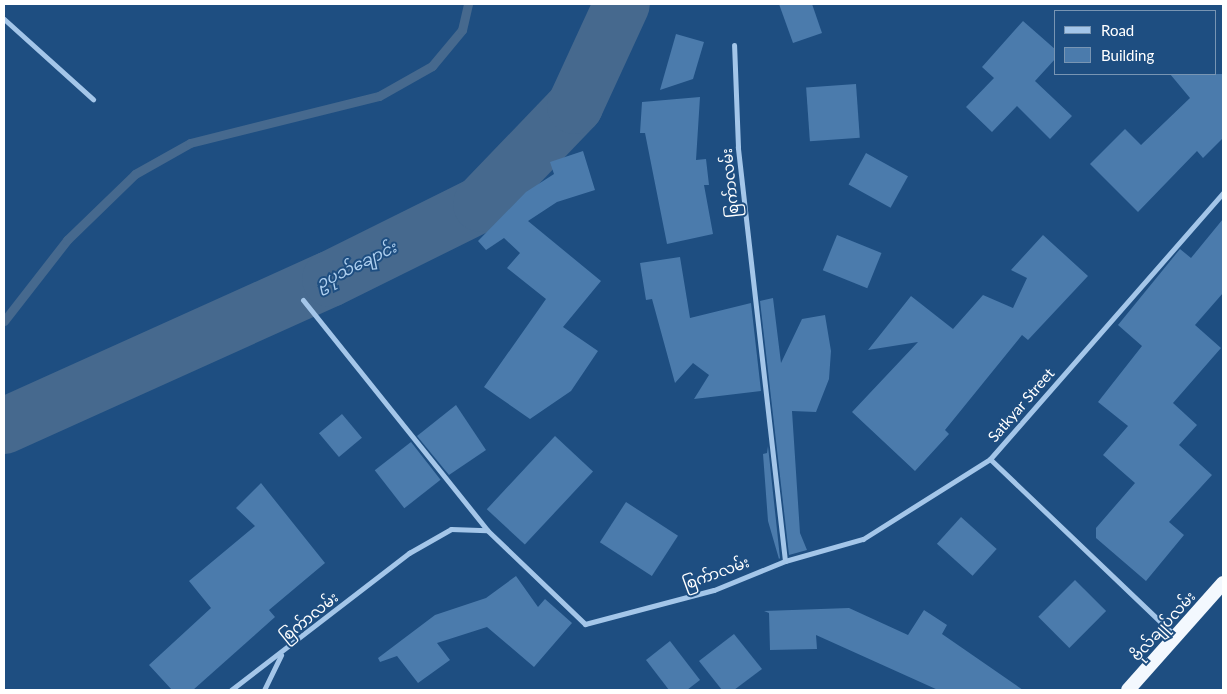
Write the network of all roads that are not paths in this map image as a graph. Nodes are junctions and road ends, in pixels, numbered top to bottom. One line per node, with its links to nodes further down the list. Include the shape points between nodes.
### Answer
1 (4, 19): 3 (street)
2 (734, 45): 8 (street, စြက်ာလမ်း, via 738,147)
3 (93, 99)
4 (1223, 193): 6 (street, Satkyar Street)
5 (303, 300): 7 (street)
6 (990, 459): 8 (street, Satkyar Street, via 863,539); 10 (street)
7 (487, 530): 8 (street, စြက်ာလမ်း, via 585,624 714,590); 11 (street, စြက်ာလမ်း, via 451,529 409,553)
8 (785, 561)
9 (1223, 583): 10 (highway, ဗိုလ်ချုပ်လမ်း)
10 (1175, 636): 14 (highway, ဗိုလ်ချုပ်လမ်း)
11 (281, 655): 12 (street, စြက်ာလမ်း); 13 (street)
12 (231, 690)
13 (264, 690)
14 (1128, 690)

